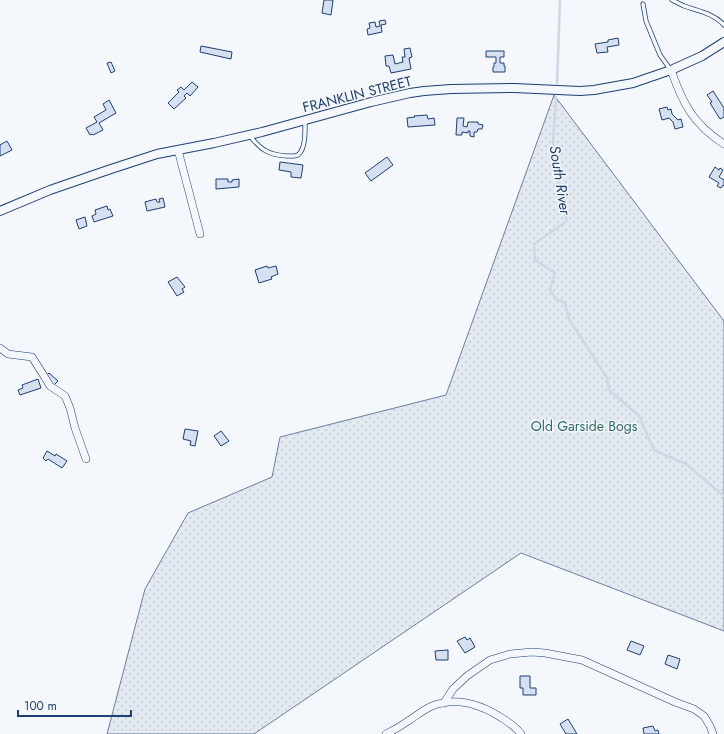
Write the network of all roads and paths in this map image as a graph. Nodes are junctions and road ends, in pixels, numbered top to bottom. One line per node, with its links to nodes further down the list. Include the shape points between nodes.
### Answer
1 (672, 0): 3 (lane, via 710,14)
2 (643, 4): 5 (lane, via 646,21 660,55)
3 (724, 25)
4 (724, 42): 5 (street, FRANKLIN STREET, via 702,56)
5 (671, 70): 6 (street, FRANKLIN STREET, via 633,83 587,91 514,88 424,91); 8 (street, via 692,116 707,132)
6 (305, 120): 7 (street, FRANKLIN STREET); 7 (lane, via 302,149 296,156 278,156 265,151)
7 (250, 135): 9 (street, FRANKLIN STREET)
8 (724, 144)
9 (178, 150): 10 (street, FRANKLIN STREET, via 108,170); 11 (street)
10 (0, 211)
11 (200, 234)
12 (0, 348): 13 (street, via 8,354 32,357 50,386 65,396)
13 (86, 460)
14 (444, 703): 15 (street, via 423,710); 16 (street, via 457,702 484,708 508,722); 17 (street, via 467,676 490,660 510,654 545,653 582,660 694,709 704,716)
15 (386, 734)
16 (521, 734)
17 (713, 734)

